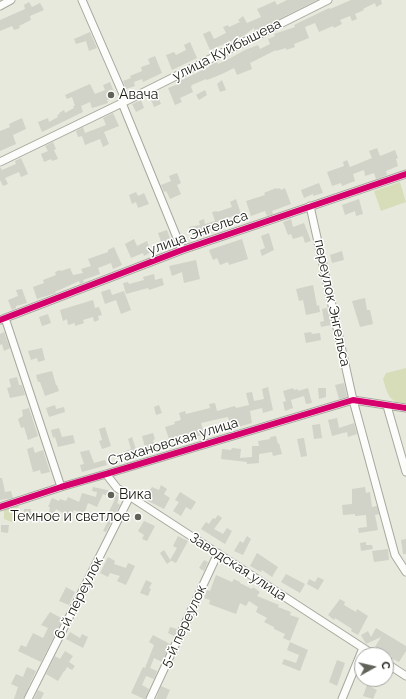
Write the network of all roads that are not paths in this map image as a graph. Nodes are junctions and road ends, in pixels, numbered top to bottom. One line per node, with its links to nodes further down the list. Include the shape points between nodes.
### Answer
1 (11, 0): 4 (street)
2 (82, 0): 5 (street)
3 (328, 0): 5 (street, улица Куйбышева)
4 (0, 6)
5 (124, 102): 6 (street, улица Куйбышева); 9 (street, улица Энгельса)
6 (0, 162)
7 (406, 174): 8 (street, улица Энгельса)
8 (310, 206): 9 (street, улица Энгельса); 11 (street, переулок Энгельса)
9 (182, 250): 10 (street, улица Энгельса)
10 (3, 319): 16 (street)
11 (354, 400): 12 (street); 15 (street, Стахановская улица); 20 (street, via 395,555)
12 (387, 406): 13 (street); 14 (street)
13 (406, 408)
14 (406, 472)
15 (106, 474): 16 (street, Стахановская улица); 17 (street, Заводская улица, via 113,484)
16 (61, 486): 18 (street, Стахановская улица)
17 (130, 496): 19 (street, Заводская улица); 25 (street, 6-й переулок)
18 (0, 507)
19 (218, 553): 21 (street, Заводская улица); 26 (street, 5-й переулок)
20 (405, 572)
21 (361, 647)
22 (394, 668): 24 (street)
23 (354, 670): 27 (street)
24 (406, 676)
25 (28, 699)
26 (150, 699)
27 (342, 699)

